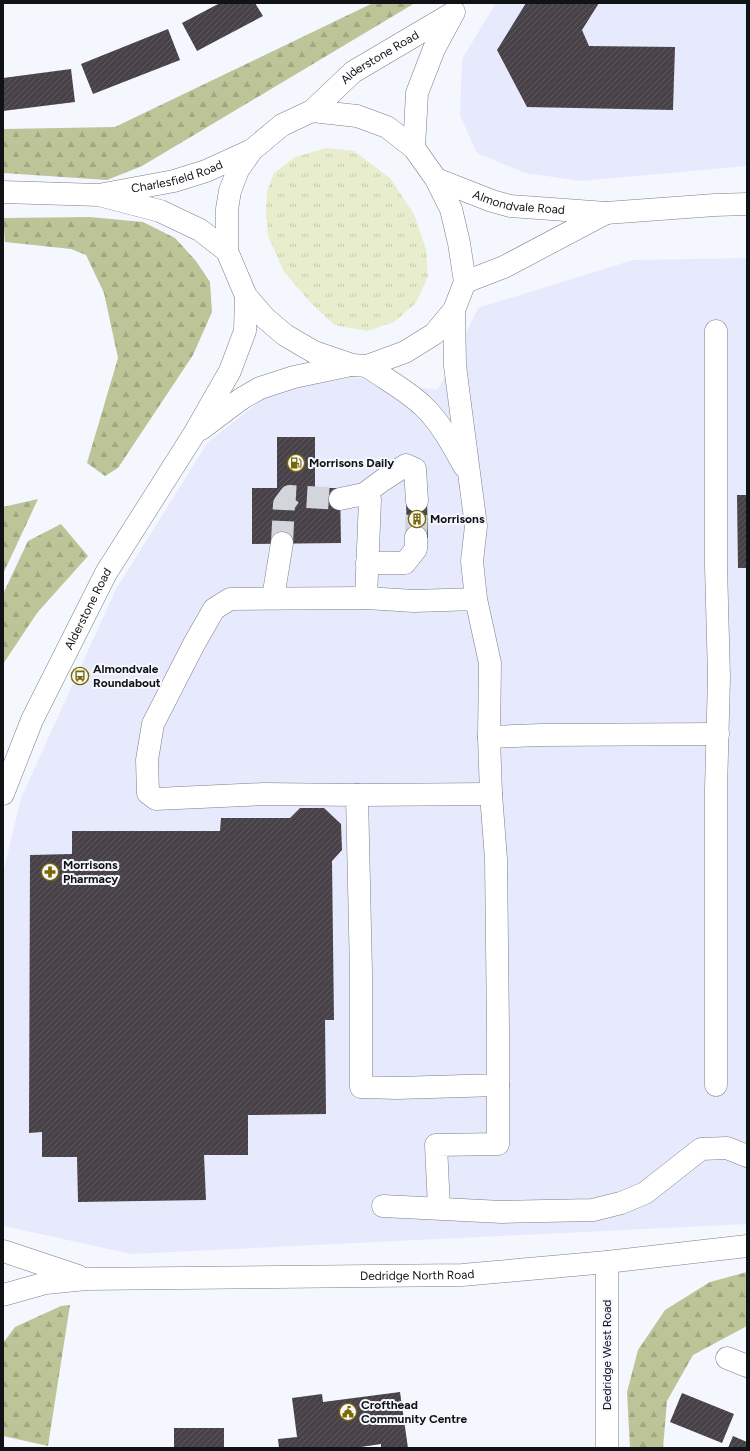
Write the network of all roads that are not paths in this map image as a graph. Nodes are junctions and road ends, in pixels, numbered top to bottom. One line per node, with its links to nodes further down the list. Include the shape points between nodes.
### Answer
1 (456, 8): 2 (street, Alderstone Road, via 353,72); 3 (street, Alderstone Road, via 434,49 416,93)
2 (312, 111): 3 (street, via 357,116 386,127); 4 (street, via 282,125)
3 (414, 148): 5 (street)
4 (252, 150): 7 (street, Charlesfield Road, via 206,171 174,181); 10 (street, via 238,170 230,191 227,209)
5 (436, 179): 9 (street, Almondvale Road, via 510,206); 11 (street, via 451,210)
6 (3, 192): 7 (street, Charlesfield Road)
7 (99, 196): 10 (street, Charlesfield Road, via 160,211 200,230)
8 (747, 204): 9 (street, Almondvale Road)
9 (606, 213): 11 (street, Almondvale Road, via 504,267)
10 (227, 251): 12 (street)
11 (465, 282): 13 (street)
12 (246, 296): 15 (street, via 265,318 285,335 314,352); 16 (street, Alderstone Road, via 245,331 230,371)
13 (454, 310): 15 (street, via 434,334 405,352); 17 (street, via 455,366)
14 (716, 331): 27 (street)
15 (360, 366): 16 (street, Alderstone Road, via 294,377 260,388); 17 (street, via 424,406 449,438)
16 (194, 434): 29 (street, Alderstone Road, via 106,573 32,720)
17 (470, 477): 26 (street, via 476,526 472,561)
18 (364, 494): 19 (street); 20 (street, via 406,466 415,469); 23 (street, via 370,500)
19 (340, 499)
20 (417, 501)
21 (416, 537): 23 (street, via 416,549 405,562)
22 (282, 543): 24 (street)
23 (367, 563): 25 (street)
24 (273, 598): 25 (street); 31 (street, via 230,599 214,609 154,724 147,760 148,793 156,799 264,794)
25 (366, 598): 26 (street, via 414,601)
26 (476, 599): 28 (street, via 490,663)
27 (718, 734): 28 (street); 33 (street)
28 (489, 737): 30 (street)
29 (3, 794)
30 (491, 794): 31 (street); 32 (street, via 496,858)
31 (357, 795): 32 (street, via 361,1087)
32 (498, 1085): 36 (street, via 498,1144 436,1145)
33 (716, 1085)
34 (747, 1156): 36 (street, via 727,1148 701,1149 645,1194 593,1210 502,1212)
35 (383, 1206): 36 (street)
36 (439, 1208)
37 (747, 1246): 39 (street, Dedridge North Road)
38 (3, 1251): 40 (street, Dedridge North Road)
39 (607, 1262): 40 (street, Dedridge North Road, via 462,1275); 44 (street, Dedridge West Road)
40 (86, 1279): 41 (street, Dedridge North Road, via 46,1282)
41 (3, 1295)
42 (727, 1358): 43 (street)
43 (747, 1366)
44 (608, 1448)

